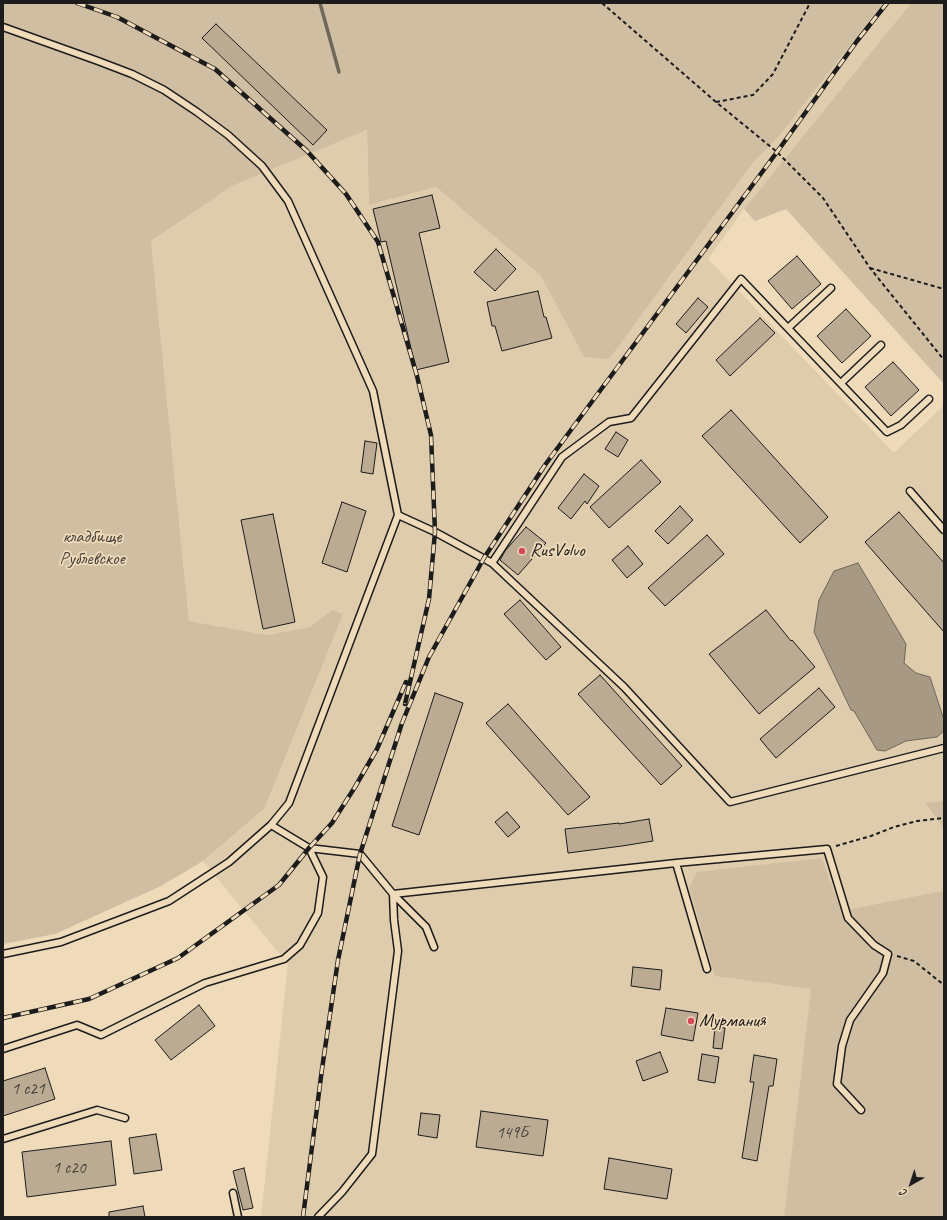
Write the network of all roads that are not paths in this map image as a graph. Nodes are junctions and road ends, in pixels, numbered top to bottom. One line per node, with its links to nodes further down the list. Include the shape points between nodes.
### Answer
1 (3, 28): 8 (lane, via 132,74 164,90 228,135 262,166 288,201 373,392)
2 (831, 288): 3 (lane)
3 (788, 328): 5 (lane); 10 (lane, via 741,279 631,418 609,422 562,457)
4 (881, 346): 5 (lane)
5 (841, 383): 6 (lane, via 887,432 901,425)
6 (930, 399)
7 (910, 491): 9 (lane)
8 (398, 515): 10 (lane); 12 (lane, via 288,803)
9 (944, 530)
10 (492, 563): 11 (lane, via 624,687 730,802)
11 (944, 748)
12 (271, 825): 13 (lane); 17 (lane, via 229,862 169,901 61,942)
13 (309, 848): 15 (lane, via 360,854); 19 (lane, via 323,877 318,913 300,945 284,959 205,983 101,1035 77,1025)
14 (676, 863): 15 (lane); 18 (lane); 20 (lane, via 827,849 848,918 874,945 888,954 883,973 850,1020 842,1046 837,1084)
15 (392, 894): 16 (lane, via 426,927); 25 (lane, via 398,951 372,1154)
16 (434, 947)
17 (3, 954)
18 (707, 969)
19 (3, 1049)
20 (861, 1110)
21 (125, 1118): 22 (lane, via 98,1110)
22 (3, 1139)
23 (233, 1193): 24 (lane)
24 (238, 1217)
25 (318, 1217)

